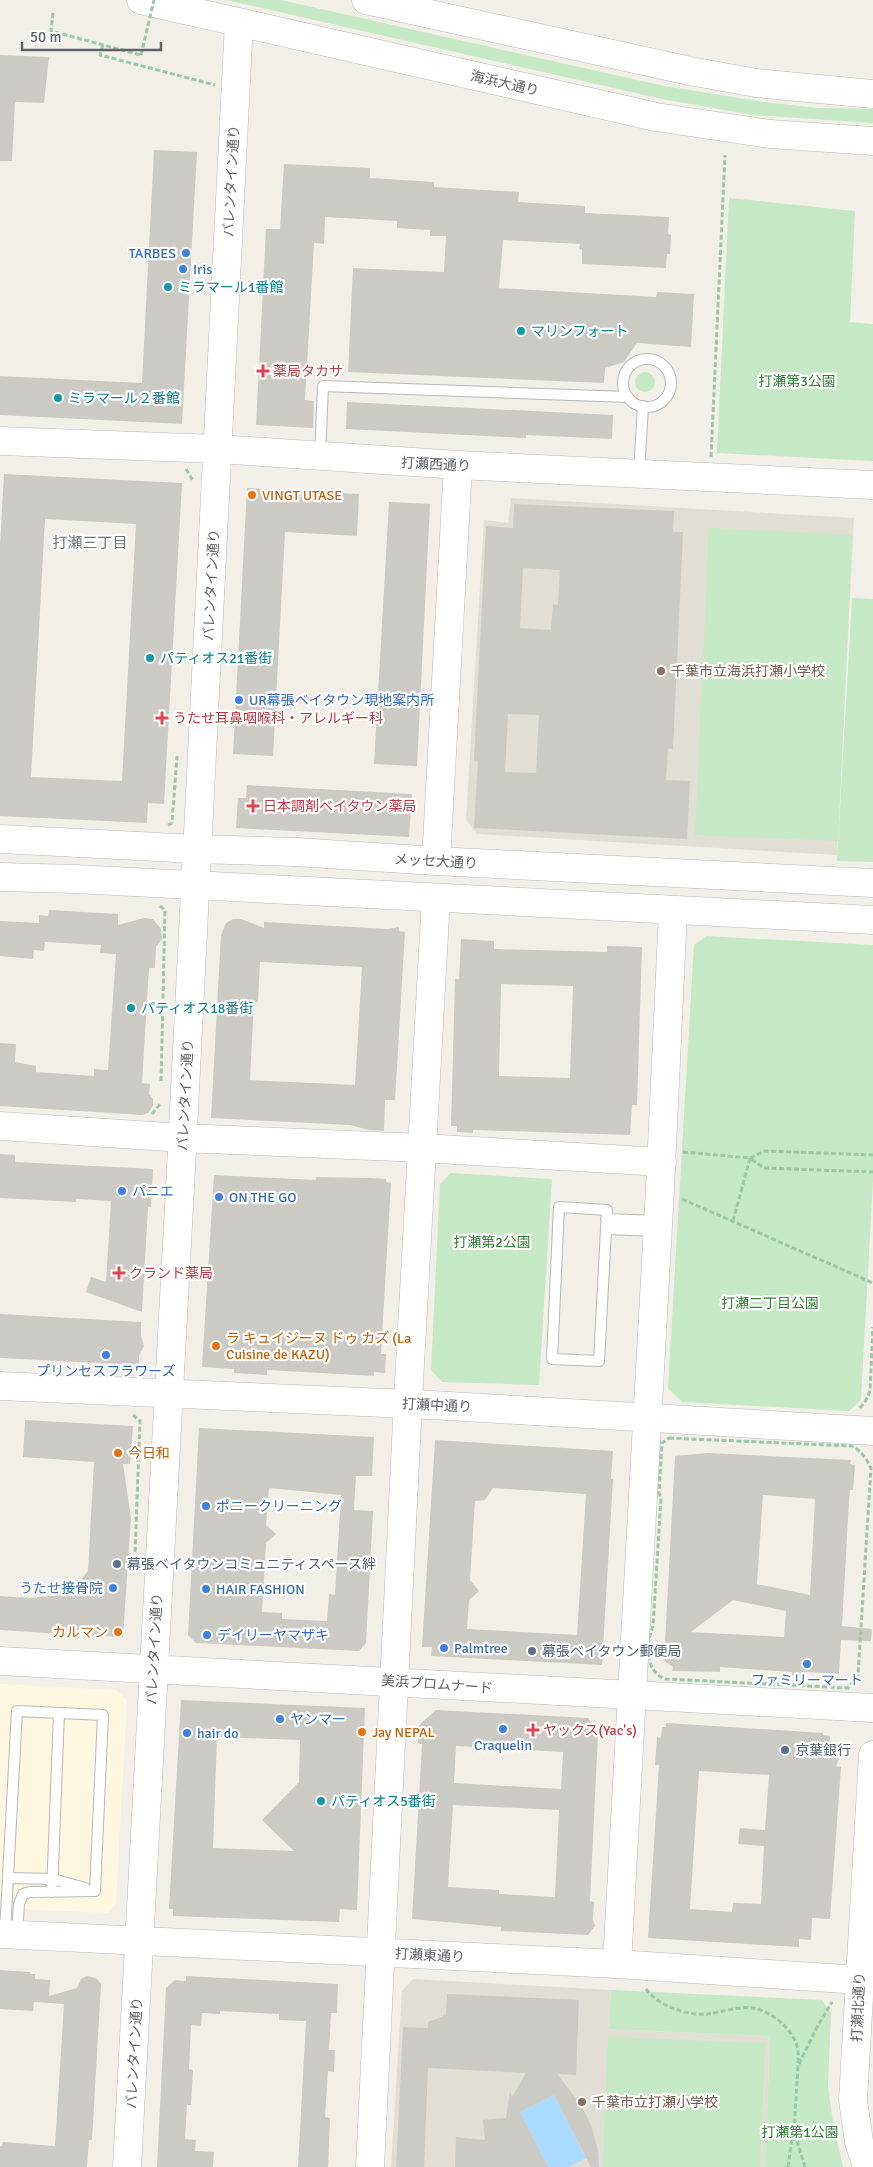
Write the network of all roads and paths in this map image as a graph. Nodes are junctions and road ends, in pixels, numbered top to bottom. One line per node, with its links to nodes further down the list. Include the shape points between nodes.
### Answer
1 (141, 0): 5 (street, 海浜大通り)
2 (154, 0): 6 (path, bridge, via 141,56)
3 (366, 0): 8 (street, via 690,71 756,83)
4 (53, 12): 6 (path, via 51,30)
5 (239, 22): 9 (street, 海浜大通り, via 656,118 770,134); 14 (street, バレンタイン通り)
6 (103, 45): 7 (path, via 100,55)
7 (215, 86)
8 (873, 94)
9 (873, 141)
10 (725, 155): 16 (path)
11 (628, 397): 12 (lane); 12 (lane, via 623,379 629,366 646,358 659,362 670,376 670,391 658,404); 15 (lane, via 323,386)
12 (644, 406): 18 (lane)
13 (0, 441): 14 (street, 打瀬西通り)
14 (218, 449): 15 (street, 打瀬西通り); 23 (street, バレンタイン通り)
15 (320, 457): 17 (street, 打瀬西通り)
16 (711, 457)
17 (458, 465): 18 (street, 打瀬西通り); 24 (street)
18 (639, 473): 19 (street, 打瀬西通り)
19 (873, 485)
20 (177, 754): 21 (path, via 172,822)
21 (165, 827)
22 (0, 839): 23 (street, メッセ大通り)
23 (197, 849): 24 (street, メッセ大通り); 27 (street, バレンタイン通り)
24 (436, 861): 26 (street, メッセ大通り)
25 (0, 877): 27 (street)
26 (873, 883)
27 (196, 885): 28 (street); 36 (street, バレンタイン通り)
28 (436, 898): 30 (street); 37 (street)
29 (165, 910): 32 (path)
30 (673, 911): 31 (street); 39 (street)
31 (873, 920)
32 (160, 1085)
33 (160, 1095): 34 (path, via 160,1105)
34 (148, 1119)
35 (0, 1126): 36 (street)
36 (183, 1138): 37 (street); 49 (street, バレンタイン通り)
37 (422, 1148): 39 (street); 50 (street)
38 (873, 1155): 40 (path, via 765,1151)
39 (669, 1156): 40 (path); 45 (street)
40 (750, 1158): 41 (path, via 764,1168); 43 (path)
41 (873, 1172)
42 (673, 1195): 43 (path)
43 (733, 1221): 46 (path)
44 (606, 1224): 44 (lane, via 599,1361 552,1359 559,1207 607,1210); 45 (lane)
45 (658, 1226): 52 (street)
46 (873, 1284)
47 (873, 1327): 53 (path)
48 (0, 1386): 49 (street, 打瀬中通り)
49 (169, 1395): 50 (street, 打瀬中通り); 56 (street, バレンタイン通り)
50 (408, 1404): 52 (street, 打瀬中通り); 58 (street)
51 (132, 1415): 54 (path, via 140,1421)
52 (648, 1418): 53 (street, 打瀬中通り); 59 (street)
53 (865, 1421)
54 (135, 1556)
55 (0, 1661): 56 (street, 美浜プロムナード)
56 (153, 1669): 58 (street, 美浜プロムナード); 68 (street, バレンタイン通り)
57 (858, 1675): 57 (path, via 848,1688 843,1689 658,1677 649,1662 662,1442 677,1438 852,1446 858,1449 871,1468)
58 (393, 1682): 59 (street, 美浜プロムナード); 69 (street)
59 (632, 1697): 60 (street, 美浜プロムナード); 70 (street)
60 (873, 1708)
61 (59, 1713): 63 (lane, via 17,1711); 64 (lane); 65 (lane, via 103,1715)
62 (873, 1755): 71 (street, 打瀬北通り)
63 (8, 1878): 64 (lane); 67 (lane)
64 (53, 1879): 65 (lane); 66 (lane)
65 (96, 1891): 66 (lane)
66 (52, 1892): 67 (lane, via 23,1894)
67 (8, 1934): 68 (street, 打瀬東通り)
68 (140, 1940): 69 (street, 打瀬東通り); 76 (street, バレンタイン通り)
69 (382, 1953): 70 (street, 打瀬東通り); 77 (street)
70 (617, 1964): 71 (street, 打瀬東通り)
71 (860, 1980): 80 (street, 打瀬北通り, via 854,2100 859,2142)
72 (644, 1987): 74 (path, via 652,1997 684,2013 705,2014 752,2008 764,2011 789,2030 797,2044)
73 (832, 2002): 74 (path)
74 (798, 2066): 75 (path)
75 (794, 2131): 78 (path); 79 (path)
76 (127, 2167)
77 (370, 2167)
78 (788, 2167)
79 (805, 2167)
80 (867, 2167)

